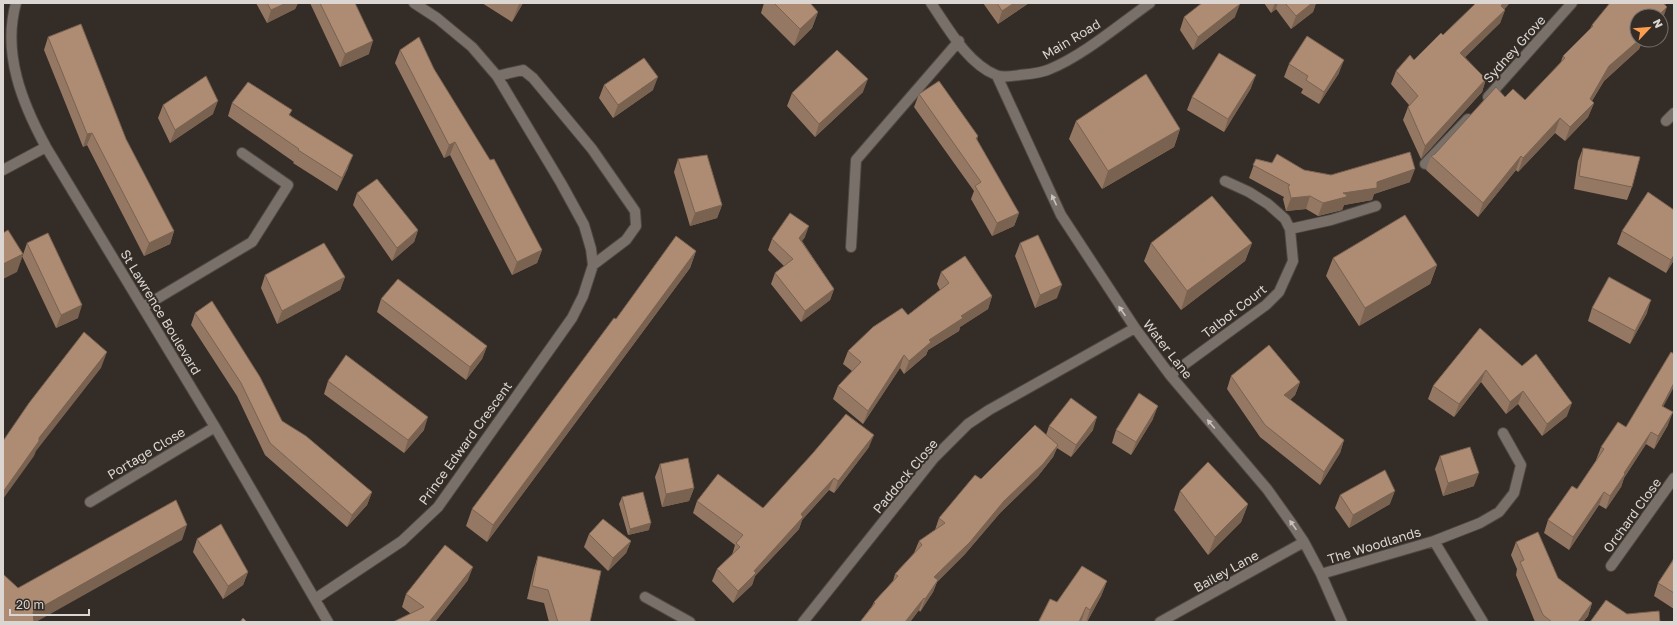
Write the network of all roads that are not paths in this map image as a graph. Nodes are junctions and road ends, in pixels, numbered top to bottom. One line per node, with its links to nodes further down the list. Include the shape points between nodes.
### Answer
1 (16, 3): 11 (street, St Lawrence Boulevard, via 12,16 11,45 15,68 28,114)
2 (414, 3): 7 (street, Prince Edward Crescent, via 472,47)
3 (931, 3): 6 (street)
4 (1150, 3): 8 (street, Main Road, via 1050,70)
5 (1572, 3): 13 (street, Sydney Grove)
6 (959, 41): 8 (street, via 983,67); 18 (street, via 856,160)
7 (497, 76): 19 (street, Prince Edward Crescent, via 584,225); 19 (street, via 523,70 533,78 592,149 635,211 636,226 626,240)
8 (997, 76): 21 (street, Water Lane, one-way to 8, via 1061,215)
9 (1674, 113): 10 (street)
10 (1666, 121)
11 (46, 147): 14 (street); 20 (street, St Lawrence Boulevard)
12 (242, 153): 20 (street, via 288,185 252,242)
13 (1425, 164)
14 (3, 170)
15 (1225, 181): 17 (street, via 1268,204 1285,219)
16 (1376, 206): 17 (street)
17 (1290, 229): 22 (street, Talbot Court, via 1292,261 1279,292 1266,305)
18 (851, 247)
19 (593, 265): 32 (street, Prince Edward Crescent, via 583,296 572,318 438,506 402,541)
20 (142, 307): 23 (street, St Lawrence Boulevard)
21 (1135, 328): 22 (street, Water Lane); 35 (street, Paddock Close, via 968,424 934,458)
22 (1170, 375): 28 (street, Water Lane, one-way to 22, via 1267,489)
23 (215, 427): 26 (street, Portage Close); 32 (street, St Lawrence Boulevard)
24 (1503, 433): 27 (street, The Woodlands, via 1521,465 1514,493 1499,512 1480,523)
25 (1674, 478): 29 (street, Orchard Close)
26 (90, 502)
27 (1434, 540): 30 (street, The Woodlands); 38 (street, The Woodlands)
28 (1304, 542): 30 (street, Water Lane); 36 (street, Bailey Lane)
29 (1611, 566)
30 (1321, 574): 37 (street, Water Lane)
31 (645, 597): 34 (street)
32 (315, 598): 33 (street, St Lawrence Boulevard)
33 (328, 622)
34 (690, 622)
35 (803, 622)
36 (1160, 622)
37 (1342, 622)
38 (1483, 622)

